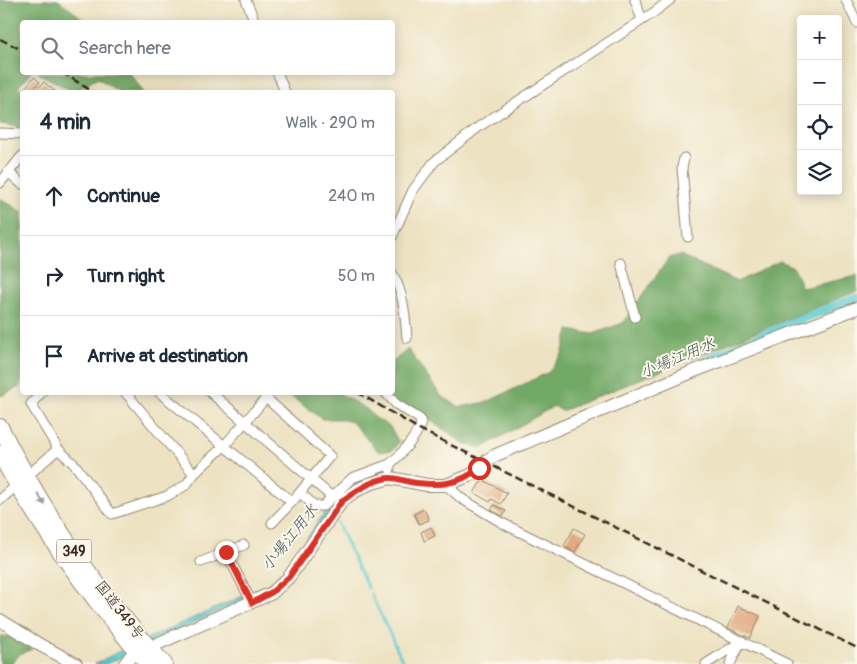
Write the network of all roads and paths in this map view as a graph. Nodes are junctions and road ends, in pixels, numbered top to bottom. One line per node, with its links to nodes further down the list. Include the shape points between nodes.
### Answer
1 (246, 0): 5 (street)
2 (635, 0): 6 (street)
3 (670, 0): 6 (street)
4 (846, 0): 7 (street)
5 (254, 20)
6 (642, 20): 17 (street, via 480,126 434,162 413,190)
7 (857, 23)
8 (278, 75): 9 (street)
9 (284, 90)
10 (0, 133): 11 (street)
11 (20, 134)
12 (20, 158): 14 (street)
13 (684, 158): 18 (street, via 682,168)
14 (8, 172): 15 (street); 16 (street)
15 (0, 182)
16 (20, 182)
17 (395, 230)
18 (688, 237)
19 (621, 263): 22 (street)
20 (395, 278): 23 (street, via 405,312)
21 (857, 308): 42 (street, via 692,372 496,455 471,475)
22 (635, 317)
23 (407, 338)
24 (39, 395): 35 (street, via 31,404)
25 (128, 395): 38 (street)
26 (163, 395): 31 (street)
27 (173, 395): 31 (street)
28 (214, 395): 32 (street)
29 (265, 395): 32 (street); 41 (street, via 330,456)
30 (388, 395): 37 (street, via 421,423)
31 (169, 400): 34 (street)
32 (245, 422): 34 (street); 41 (street)
33 (0, 426): 40 (highway, 国道349号 / 349)
34 (225, 446): 38 (street); 46 (street)
35 (58, 449): 38 (street, via 75,465 112,514 167,496 186,484); 40 (street)
36 (0, 454): 40 (highway, 国道349号 / 349)
37 (390, 464): 39 (street); 44 (street, via 352,478)
38 (194, 474)
39 (390, 478): 42 (street); 51 (street, via 369,484 342,501 289,577 272,592)
40 (22, 480): 45 (street); 57 (highway, 国道349号 / 349, via 58,551); 58 (highway, 国道349号 / 349, one-way to 58, via 78,557)
41 (311, 480): 43 (street); 44 (street)
42 (446, 485): 53 (street, via 506,525)
43 (300, 493): 44 (street, via 315,506 323,506); 46 (street)
44 (332, 497)
45 (0, 500)
46 (292, 502): 47 (street)
47 (272, 522)
48 (244, 545): 49 (street)
49 (226, 552): 50 (street); 51 (street)
50 (201, 562)
51 (249, 598): 54 (street)
52 (0, 620): 56 (street)
53 (742, 640): 55 (street); 61 (street)
54 (157, 644)
55 (731, 652): 59 (street); 60 (street)
56 (76, 664)
57 (148, 664)
58 (164, 664)
59 (706, 664)
60 (730, 664)
61 (788, 664)

